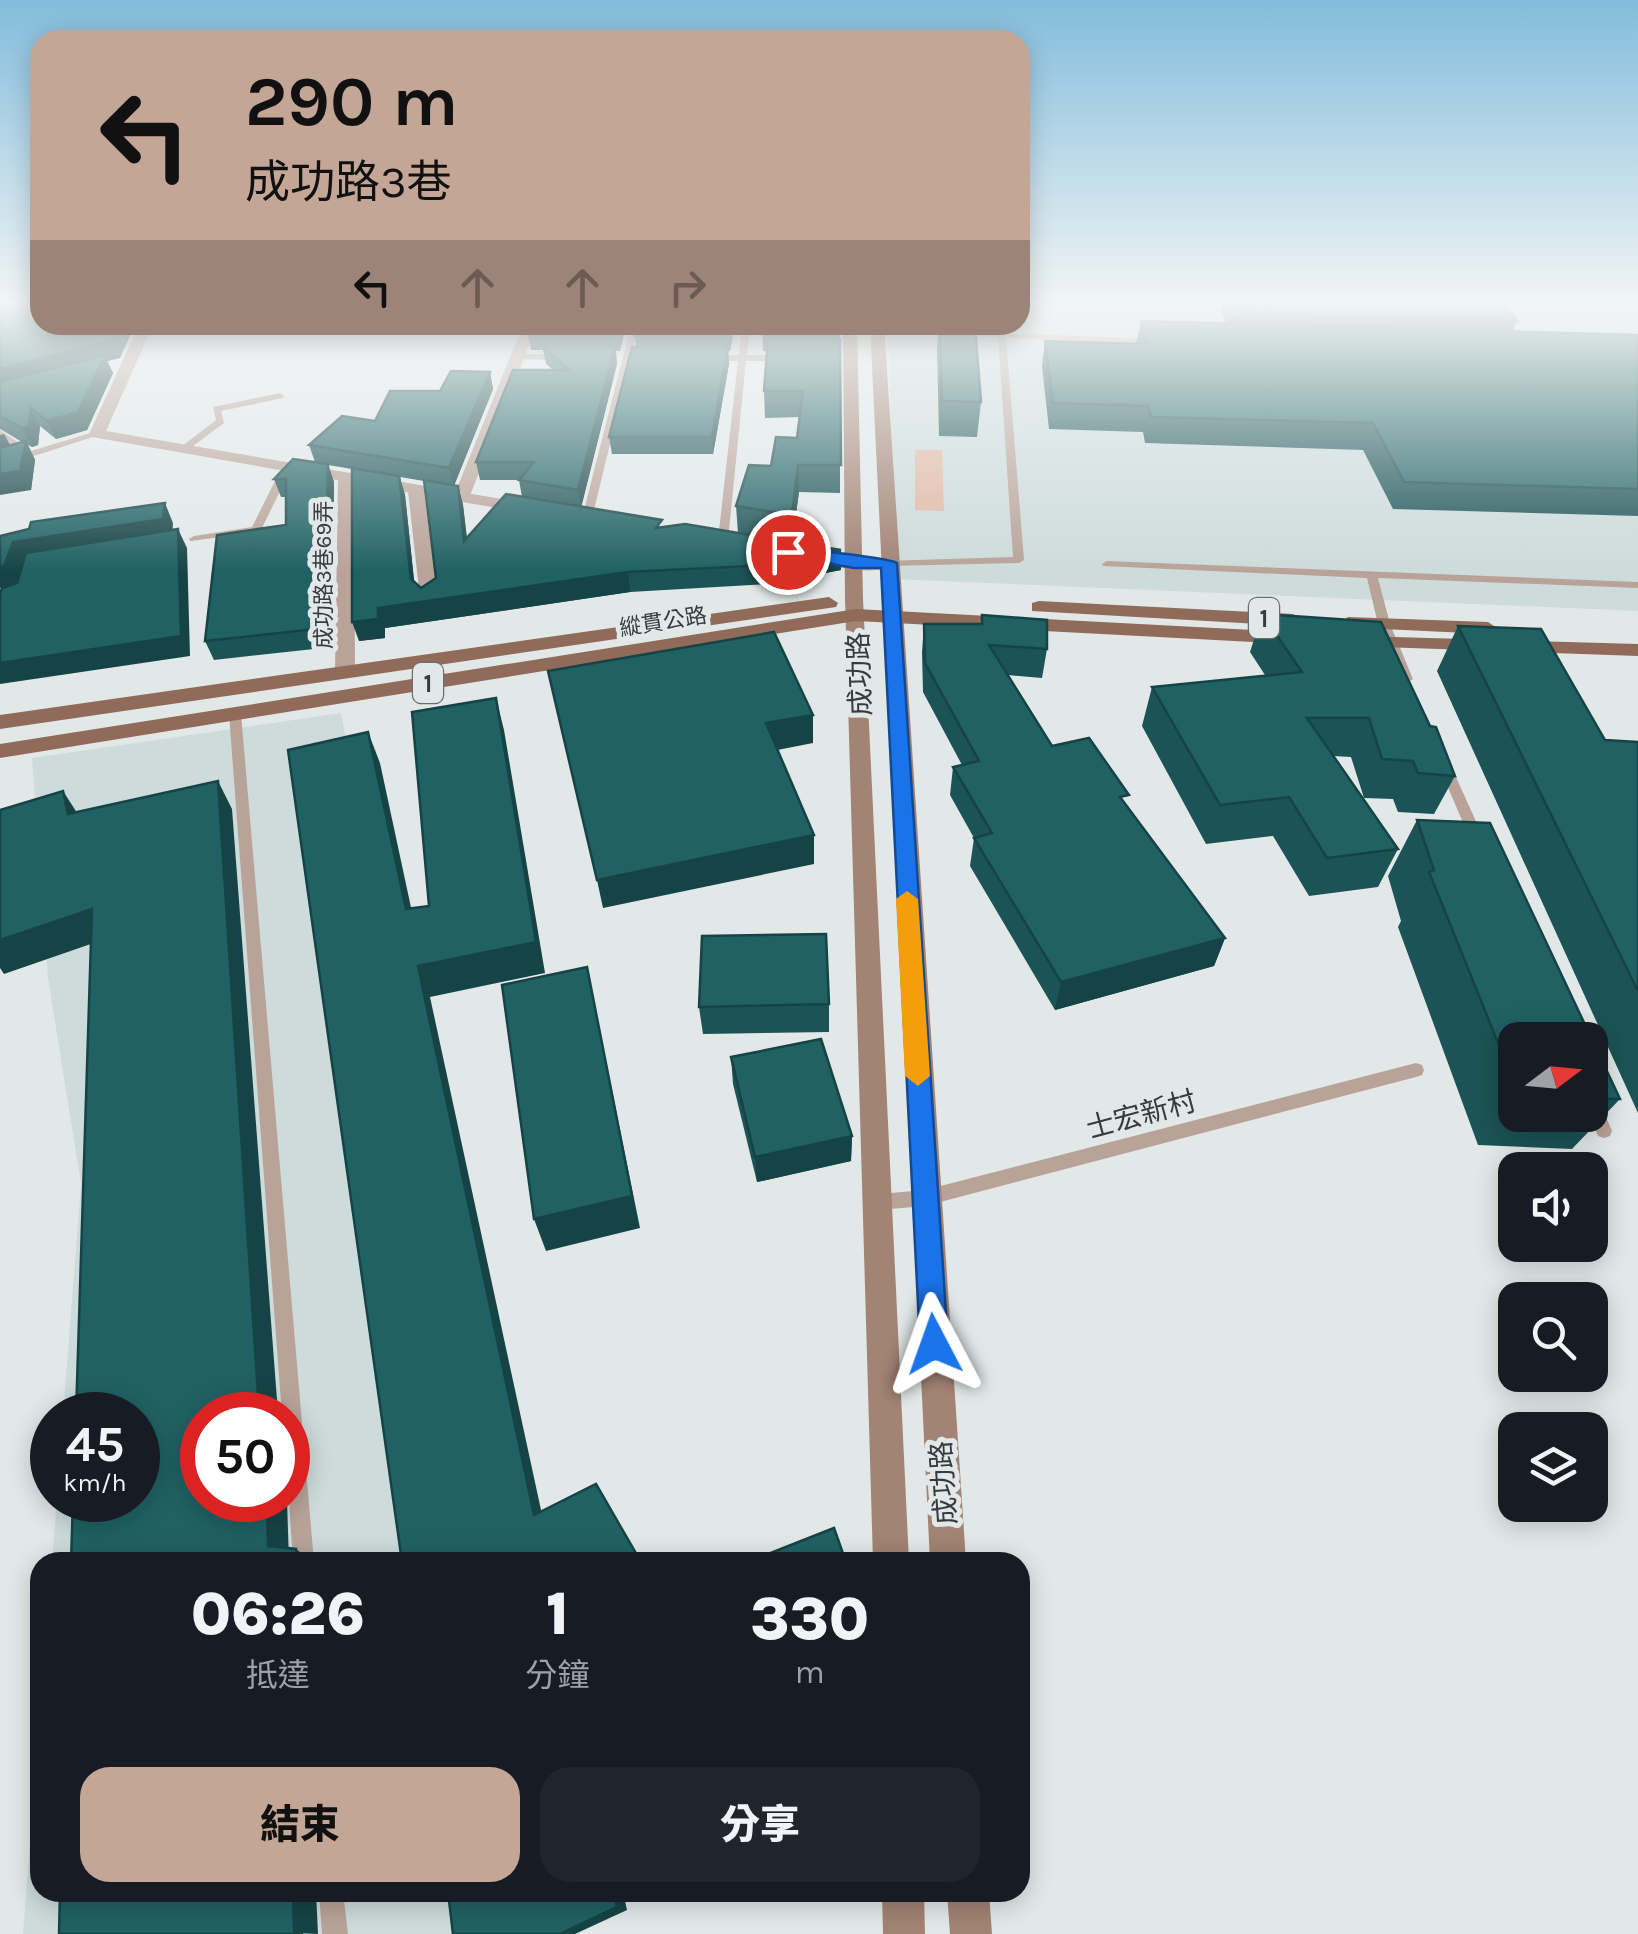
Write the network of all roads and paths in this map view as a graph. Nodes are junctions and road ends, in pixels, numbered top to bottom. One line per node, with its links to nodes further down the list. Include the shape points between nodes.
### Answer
1 (118, 392): 10 (street)
2 (504, 392): 17 (street)
3 (614, 392): 18 (lane)
4 (740, 392): 22 (lane)
5 (844, 392): 24 (main road, 成功路)
6 (880, 392): 25 (main road, 成功路)
7 (1006, 392): 25 (lane, via 1019,560)
8 (280, 396): 11 (lane, via 216,409 222,421)
9 (0, 433): 12 (lane)
10 (97, 434): 11 (street); 12 (lane)
11 (182, 450): 14 (street)
12 (28, 454): 13 (lane)
13 (0, 464)
14 (285, 469): 15 (street); 21 (lane, via 256,530)
15 (346, 480): 16 (street); 37 (street, 成功路3巷69弄)
16 (416, 491): 17 (street); 29 (street)
17 (461, 498): 18 (street)
18 (569, 516): 19 (street)
19 (606, 522)
20 (704, 537): 22 (street)
21 (194, 539)
22 (731, 542)
23 (788, 552): 24 (street)
24 (854, 563): 25 (street); 30 (main road, 成功路)
25 (888, 563): 31 (main road, 成功路)
26 (1108, 564): 27 (lane)
27 (1372, 575): 28 (lane); 32 (lane)
28 (1638, 585)
29 (429, 598)
30 (855, 607): 31 (main road, 縱貫公路 / 1); 37 (main road, 縱貫公路 / 1); 39 (main road, 縱貫公路 / 1); 46 (main road, 成功路)
31 (891, 608): 33 (main road, 縱貫公路 / 1); 45 (main road, 成功路)
32 (1384, 624): 33 (main road, 縱貫公路 / 1); 34 (main road, 縱貫公路 / 1); 35 (lane)
33 (1320, 630): 35 (main road, 縱貫公路 / 1)
34 (1638, 634)
35 (1392, 644): 36 (main road, 縱貫公路 / 1); 38 (lane)
36 (1638, 650)
37 (345, 671): 40 (main road, 縱貫公路 / 1)
38 (1416, 698)
39 (235, 714): 41 (main road, 縱貫公路 / 1); 47 (lane)
40 (0, 722)
41 (0, 751)
42 (1439, 752): 43 (lane)
43 (1486, 860)
44 (1416, 1070): 45 (lane, 士宏新村)
45 (925, 1198): 46 (lane, 士宏新村); 49 (main road, 成功路)
46 (878, 1202): 48 (main road, 成功路)
47 (303, 1552)
48 (891, 1552)
49 (947, 1552)
50 (332, 1902): 53 (lane)
51 (903, 1902): 54 (main road)
52 (969, 1902): 55 (main road)
53 (335, 1934)
54 (904, 1934)
55 (971, 1934)

